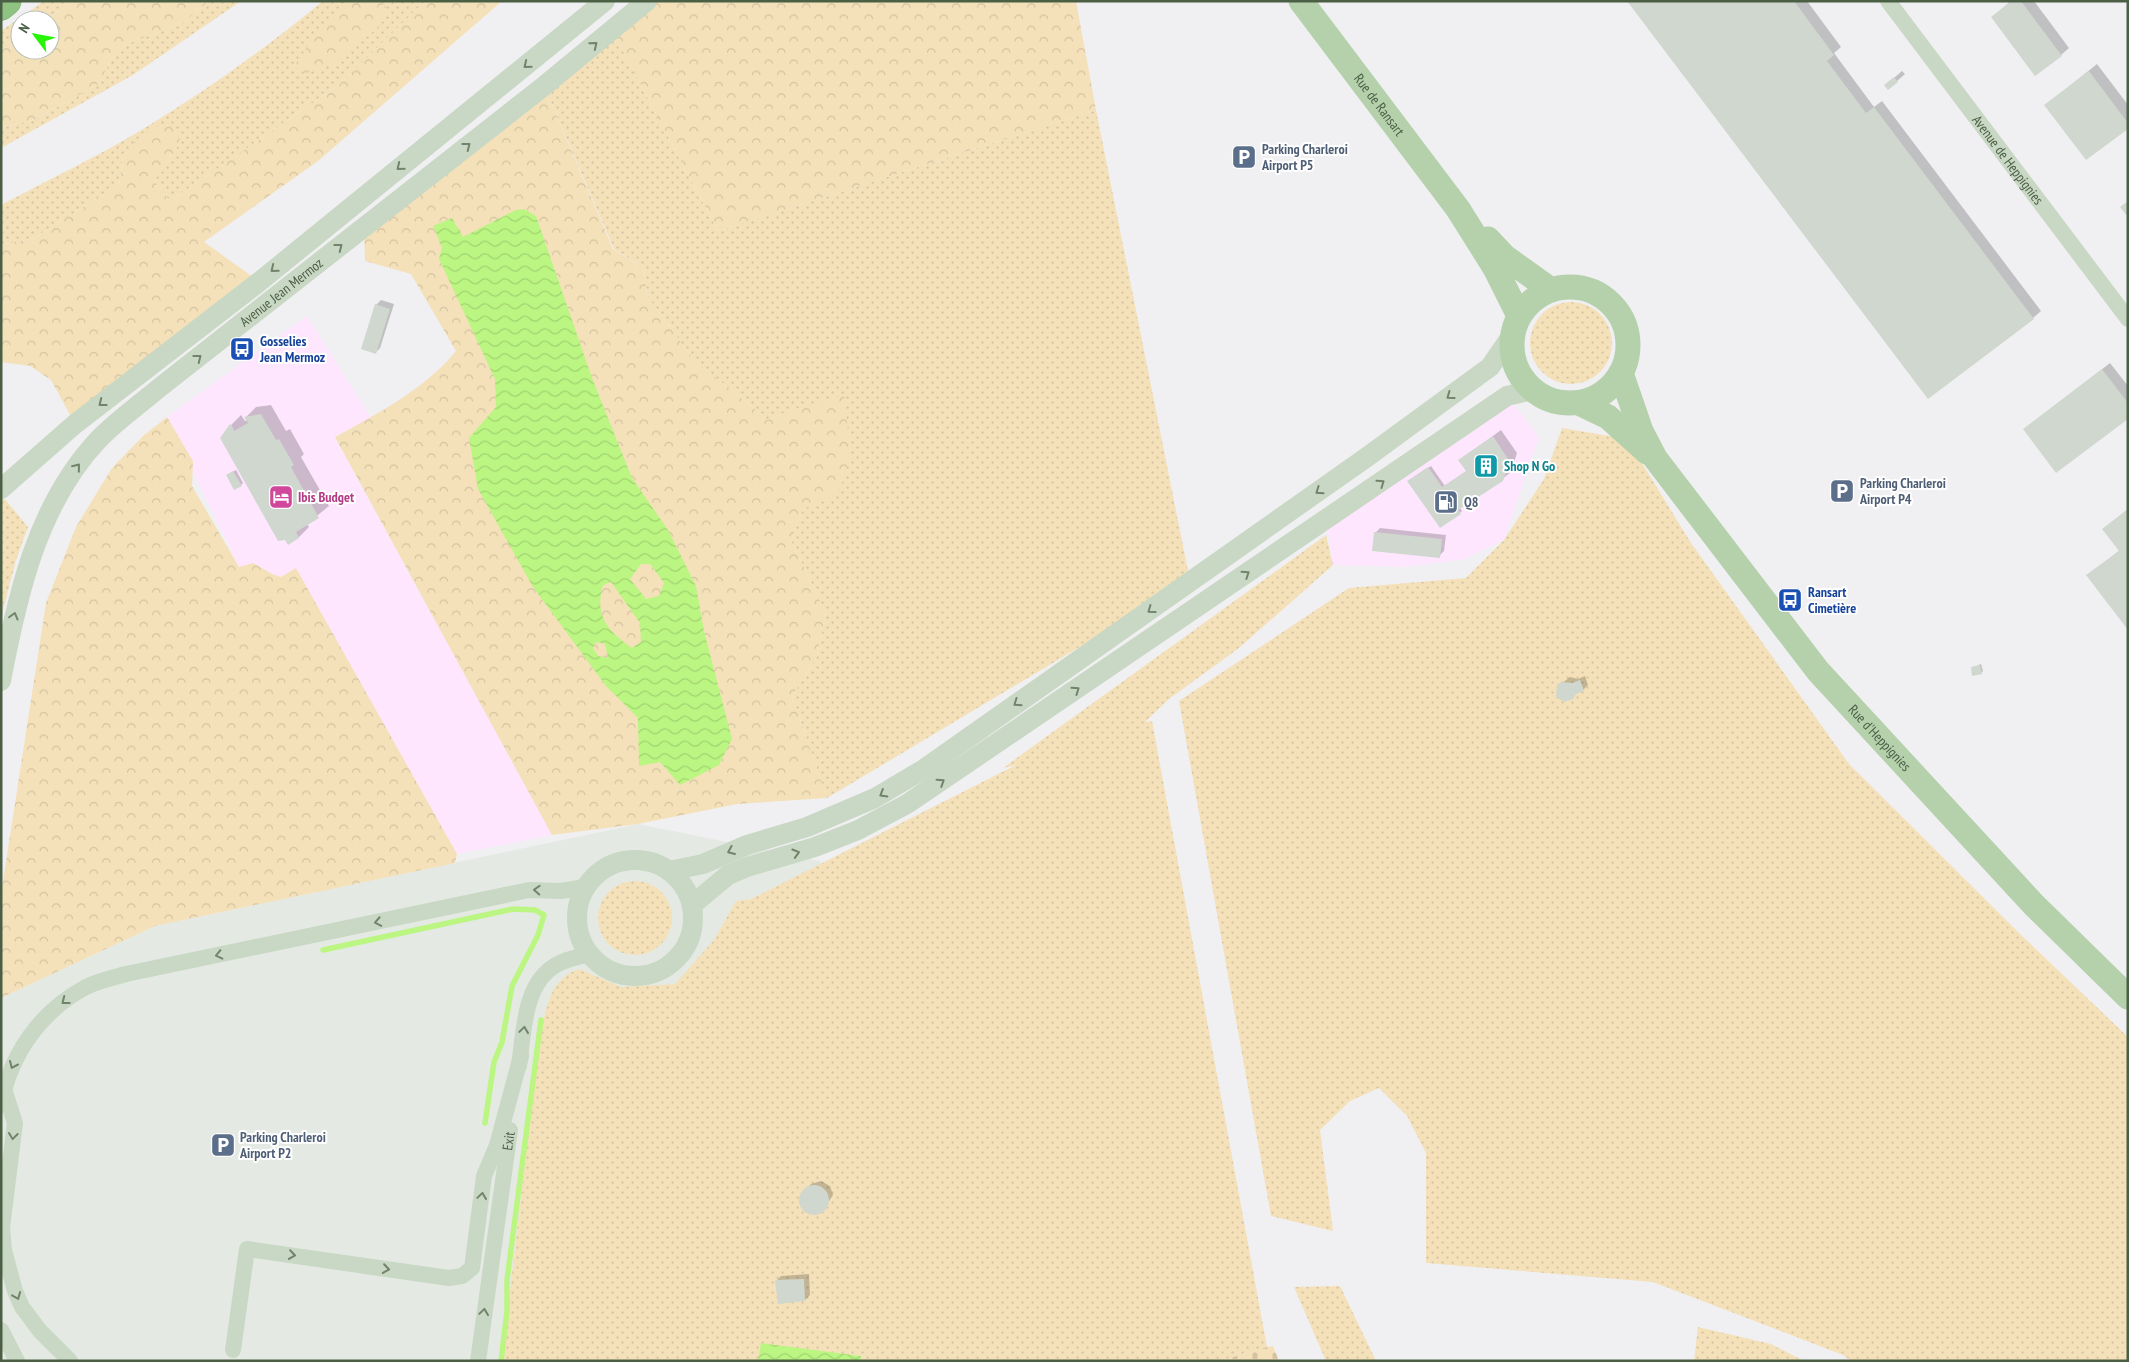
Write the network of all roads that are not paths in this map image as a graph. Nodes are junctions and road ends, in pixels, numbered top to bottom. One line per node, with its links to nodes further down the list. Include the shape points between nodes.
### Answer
1 (7, 1): 6 (highway)
2 (605, 1): 15 (street, Avenue Jean Mermoz, one-way to 15, via 259,282 75,424)
3 (647, 1): 16 (street, Avenue Jean Mermoz, one-way to 3, via 13,618 41,528 66,480 99,440)
4 (1301, 1): 7 (main road, Rue de Ransart)
5 (1888, 1): 9 (street, Avenue de Heppignies)
6 (1, 6)
7 (1458, 209): 8 (main road, Rue de Ransart, via 1505,257); 10 (main road, Rue de Ransart, via 1495,268)
8 (1551, 290): 10 (main road, via 1534,299); 11 (main road, via 1571,287 1590,290 1608,301 1620,316 1627,334 1628,355)
9 (2128, 319)
10 (1516, 326): 12 (main road, via 1512,355 1519,374); 17 (street, one-way to 17, via 1490,367 924,769 876,798 807,827 747,845 703,864)
11 (1621, 373): 13 (main road, via 1610,388 1596,398); 14 (main road, Rue d'Heppignies, via 1641,431)
12 (1532, 390): 13 (main road, via 1549,400); 19 (street, one-way to 12, via 728,875 858,830 907,804 1507,396)
13 (1579, 403): 14 (main road, Rue d'Heppignies, via 1608,417)
14 (1655, 458): 21 (main road, Rue d'Heppignies, via 1818,672 2034,905)
15 (1, 488)
16 (1, 681)
17 (669, 870): 18 (street, via 657,864 630,860 605,868); 19 (street, via 680,880)
18 (585, 887): 20 (street, via 578,903 577,921 580,938); 23 (street, one-way to 23, via 561,891 529,890 126,974 88,986 43,1018 22,1048)
19 (692, 905): 20 (street, via 693,921 686,944 672,962 659,970 629,976 600,965)
20 (589, 954): 22 (street, Exit, one-way to 20, via 525,1021 539,981 555,966)
21 (2128, 997)
22 (521, 1056): 26 (street, one-way to 22, via 247,1249 449,1278 462,1276 472,1268 484,1176 497,1145); 29 (street, Exit, one-way to 22)
23 (3, 1097): 24 (street, one-way to 24, via 15,1123)
24 (2, 1229): 28 (street, one-way to 28, via 4,1250 22,1307)
25 (1, 1330): 27 (street)
26 (233, 1350)
27 (17, 1361)
28 (70, 1361)
29 (478, 1361)

